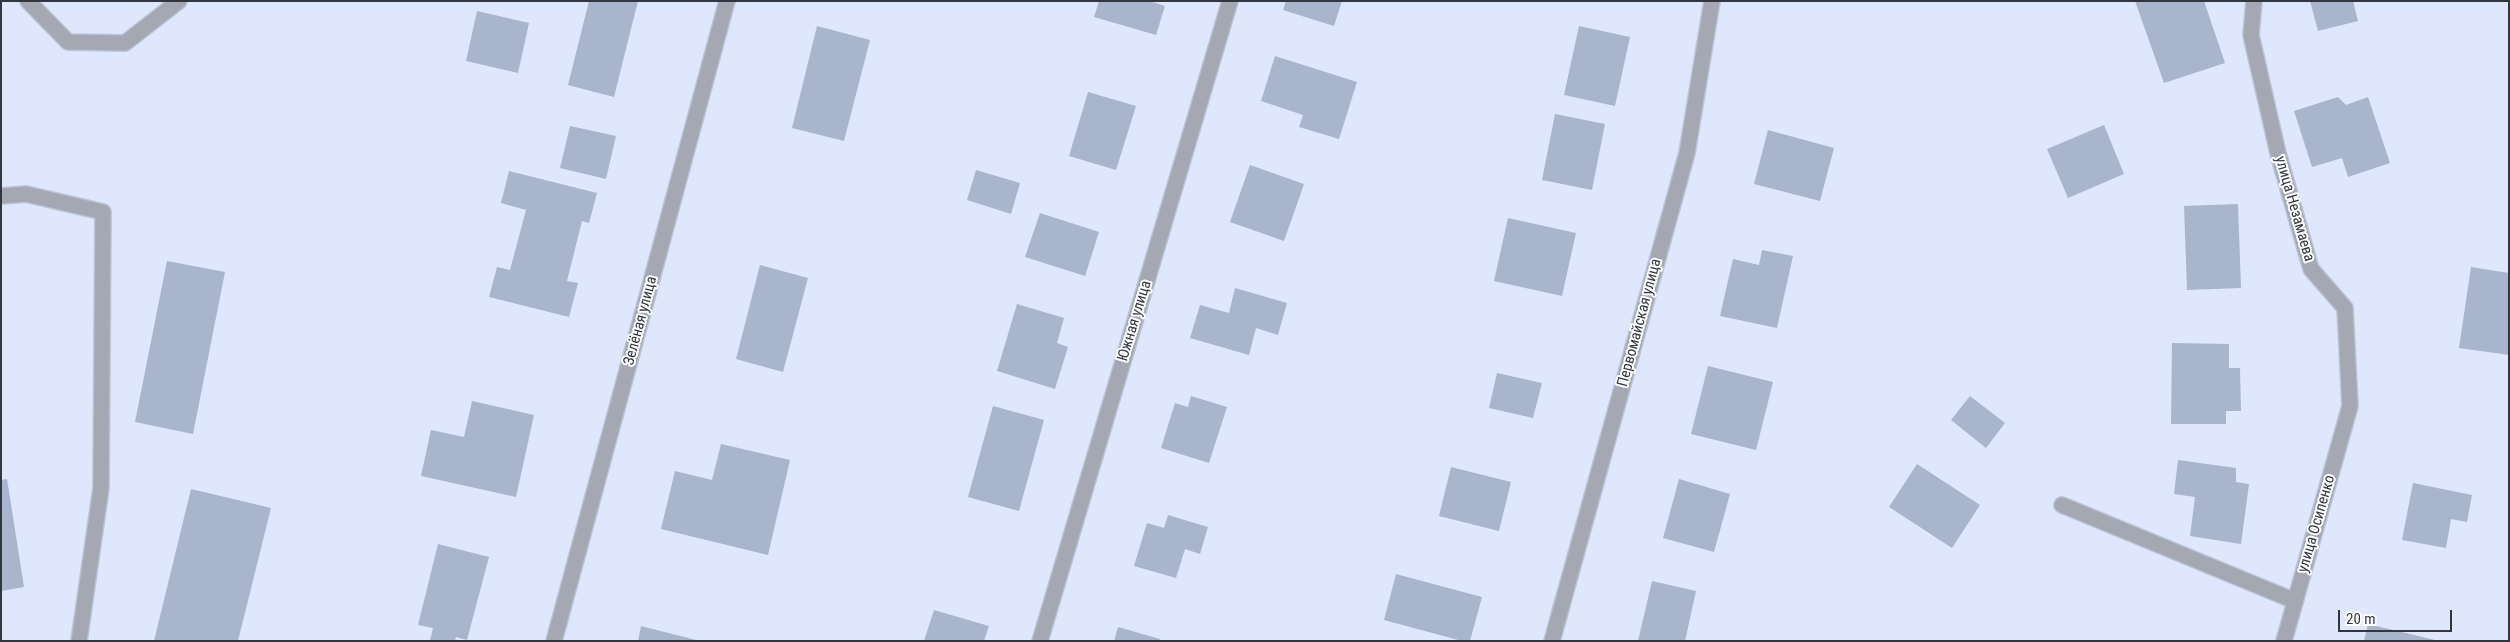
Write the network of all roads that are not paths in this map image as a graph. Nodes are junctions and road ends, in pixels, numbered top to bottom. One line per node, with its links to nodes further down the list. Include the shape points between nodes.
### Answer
1 (28, 1): 2 (street, via 68,42 125,44)
2 (179, 1)
3 (727, 1): 12 (street, Зелёная улица)
4 (1230, 1): 13 (street, Южная улица)
5 (1712, 1): 14 (street, Первомайская улица, via 1687,153)
6 (2254, 1): 8 (street, улица Незамаева, via 2251,35 2278,153 2308,260 2311,269 2344,308)
7 (1, 196): 11 (street, via 26,194 103,212 102,488)
8 (2350, 406): 10 (street, улица Осипенко)
9 (2062, 505): 10 (street)
10 (2295, 601): 15 (street, улица Осипенко)
11 (78, 641)
12 (554, 641)
13 (1040, 641)
14 (1552, 641)
15 (2284, 641)

